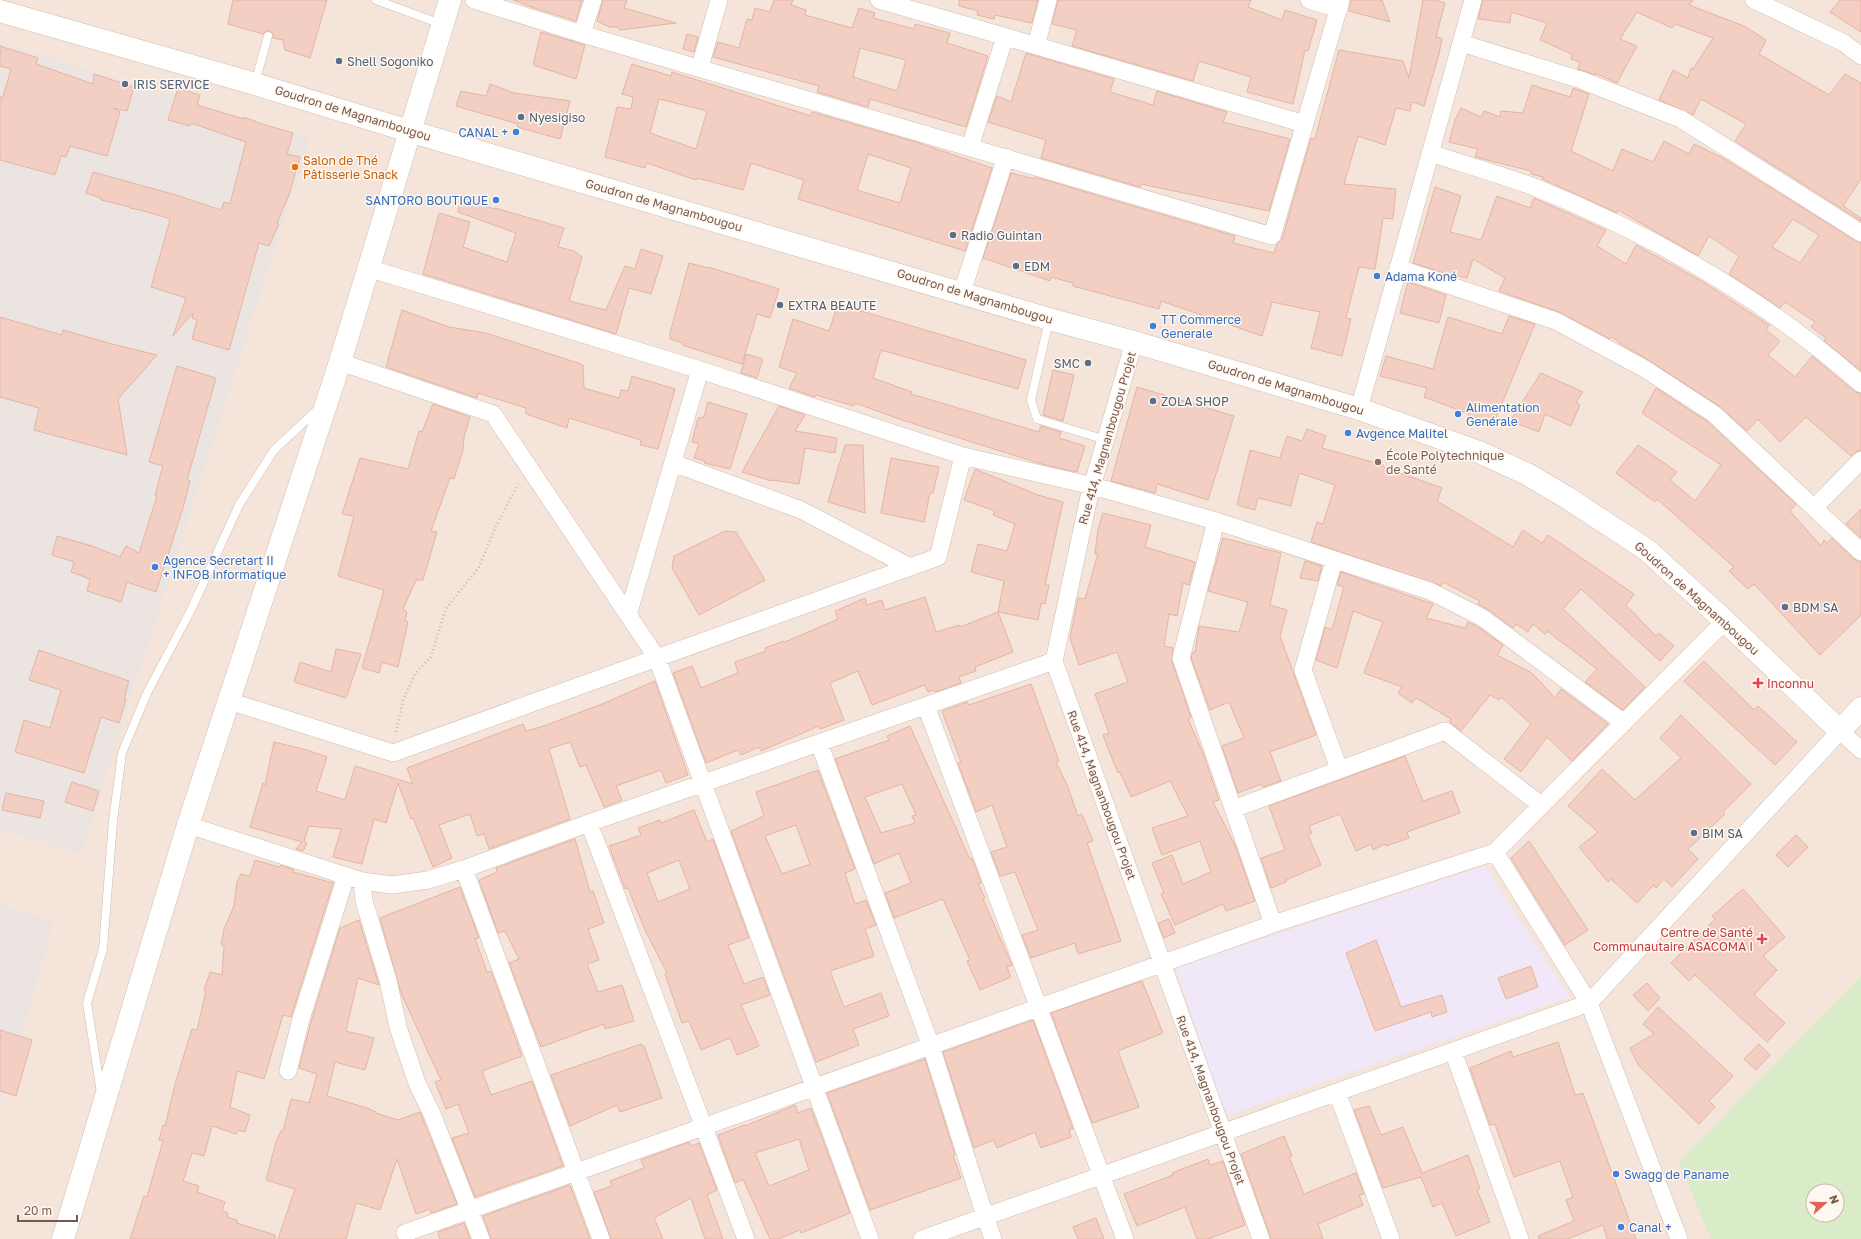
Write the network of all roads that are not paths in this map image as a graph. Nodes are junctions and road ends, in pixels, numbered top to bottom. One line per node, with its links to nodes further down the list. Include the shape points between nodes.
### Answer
1 (376, 0): 13 (lane)
2 (450, 0): 13 (street)
3 (474, 0): 14 (street)
4 (593, 0): 14 (street)
5 (719, 0): 20 (street)
6 (879, 0): 16 (street)
7 (1048, 0): 18 (street)
8 (1309, 0): 11 (street)
9 (1473, 0): 17 (street)
10 (1754, 0): 19 (street, via 1844,44)
11 (1340, 4): 22 (street)
12 (0, 11): 21 (street, Goudron de Magnambougou)
13 (442, 24): 23 (street)
14 (582, 34): 20 (street)
15 (268, 36): 21 (lane)
16 (1005, 37): 18 (street); 24 (street)
17 (1461, 43): 25 (street); 27 (street, via 1581,80 1681,119)
18 (1036, 46): 22 (street)
19 (1861, 56)
20 (700, 67): 24 (street)
21 (255, 84): 23 (street, Goudron de Magnambougou)
22 (1305, 124): 26 (street, via 1272,236)
23 (409, 131): 28 (street); 30 (street, Goudron de Magnambougou)
24 (970, 147): 26 (street)
25 (1430, 153): 29 (street); 35 (street, via 1538,189 1630,229 1733,289 1827,354)
26 (1006, 158): 30 (street)
27 (1861, 232)
28 (368, 268): 33 (street); 34 (street)
29 (1398, 268): 37 (street); 43 (street, via 1556,320 1645,369 1714,414)
30 (962, 292): 31 (street, Goudron de Magnambougou)
31 (1049, 319): 32 (street, Goudron de Magnambougou); 38 (lane, via 1031,400 1034,413 1037,419)
32 (1134, 342): 37 (street, Goudron de Magnambougou); 38 (street, Rue 414, Magnanbougou Projet)
33 (340, 362): 36 (street); 48 (street, via 493,414)
34 (700, 370): 39 (street); 41 (street)
35 (1861, 384)
36 (326, 402): 52 (street); 78 (lane, via 274,450 239,505 191,610 146,693 122,753 113,821 103,949 87,1003)
37 (1359, 409): 49 (street, Goudron de Magnambougou, via 1479,452 1534,478 1647,550)
38 (1106, 440): 42 (street, Rue 414, Magnanbougou Projet)
39 (964, 456): 42 (street); 47 (street, via 938,557)
40 (1861, 460): 43 (street)
41 (673, 463): 47 (street, via 801,510); 48 (street)
42 (1092, 486): 44 (street); 51 (street, Rue 414, Magnanbougou Projet)
43 (1814, 508): 45 (street)
44 (1216, 521): 46 (street); 62 (street, via 1180,658)
45 (1861, 552)
46 (1334, 560): 55 (street, via 1430,591 1483,618); 59 (street, via 1303,670)
47 (910, 567): 50 (street)
48 (628, 615): 50 (street)
49 (1726, 621): 55 (street); 56 (street, Goudron de Magnambougou)
50 (657, 658): 52 (street, via 393,753); 60 (street)
51 (1054, 661): 53 (street); 70 (street, Rue 414, Magnanbougou Projet)
52 (229, 701): 64 (street)
53 (926, 706): 57 (street); 72 (street)
54 (1861, 708): 56 (street)
55 (1624, 723): 61 (street)
56 (1840, 730): 58 (street, Goudron de Magnambougou); 71 (street)
57 (819, 743): 60 (street); 73 (street)
58 (1861, 750)
59 (1339, 769): 61 (street, via 1445,731); 62 (street)
60 (703, 783): 63 (street); 76 (street)
61 (1541, 805): 65 (street)
62 (1233, 809): 69 (street)
63 (589, 823): 66 (street); 79 (street)
64 (188, 825): 67 (street); 78 (street)
65 (1495, 852): 69 (street); 71 (street)
66 (464, 869): 68 (street, via 428,880 392,885); 81 (street)
67 (346, 876): 68 (street); 75 (street, via 301,1019)
68 (362, 881): 83 (street, via 364,901 388,980 398,1026 417,1083)
69 (1273, 924): 70 (street)
70 (1162, 963): 72 (street); 80 (street, Rue 414, Magnanbougou Projet)
71 (1589, 1003): 74 (street); 97 (street)
72 (1038, 1007): 73 (street); 82 (street)
73 (931, 1046): 76 (street); 84 (street)
74 (1453, 1051): 77 (street); 96 (street)
75 (288, 1070)
76 (814, 1087): 79 (street); 90 (street)
77 (1337, 1092): 80 (street); 95 (street)
78 (103, 1107): 86 (street)
79 (703, 1127): 81 (street); 89 (street)
80 (1223, 1133): 82 (street); 94 (street, Rue 414, Magnanbougou Projet)
81 (576, 1172): 83 (street); 88 (street)
82 (1102, 1176): 84 (street); 93 (street)
83 (470, 1210): 85 (street); 87 (street)
84 (985, 1216): 91 (street); 92 (street)
85 (405, 1233)
86 (63, 1239)
87 (481, 1239)
88 (601, 1239)
89 (746, 1239)
90 (870, 1239)
91 (922, 1239)
92 (994, 1239)
93 (1125, 1239)
94 (1261, 1239)
95 (1391, 1239)
96 (1520, 1239)
97 (1679, 1239)

